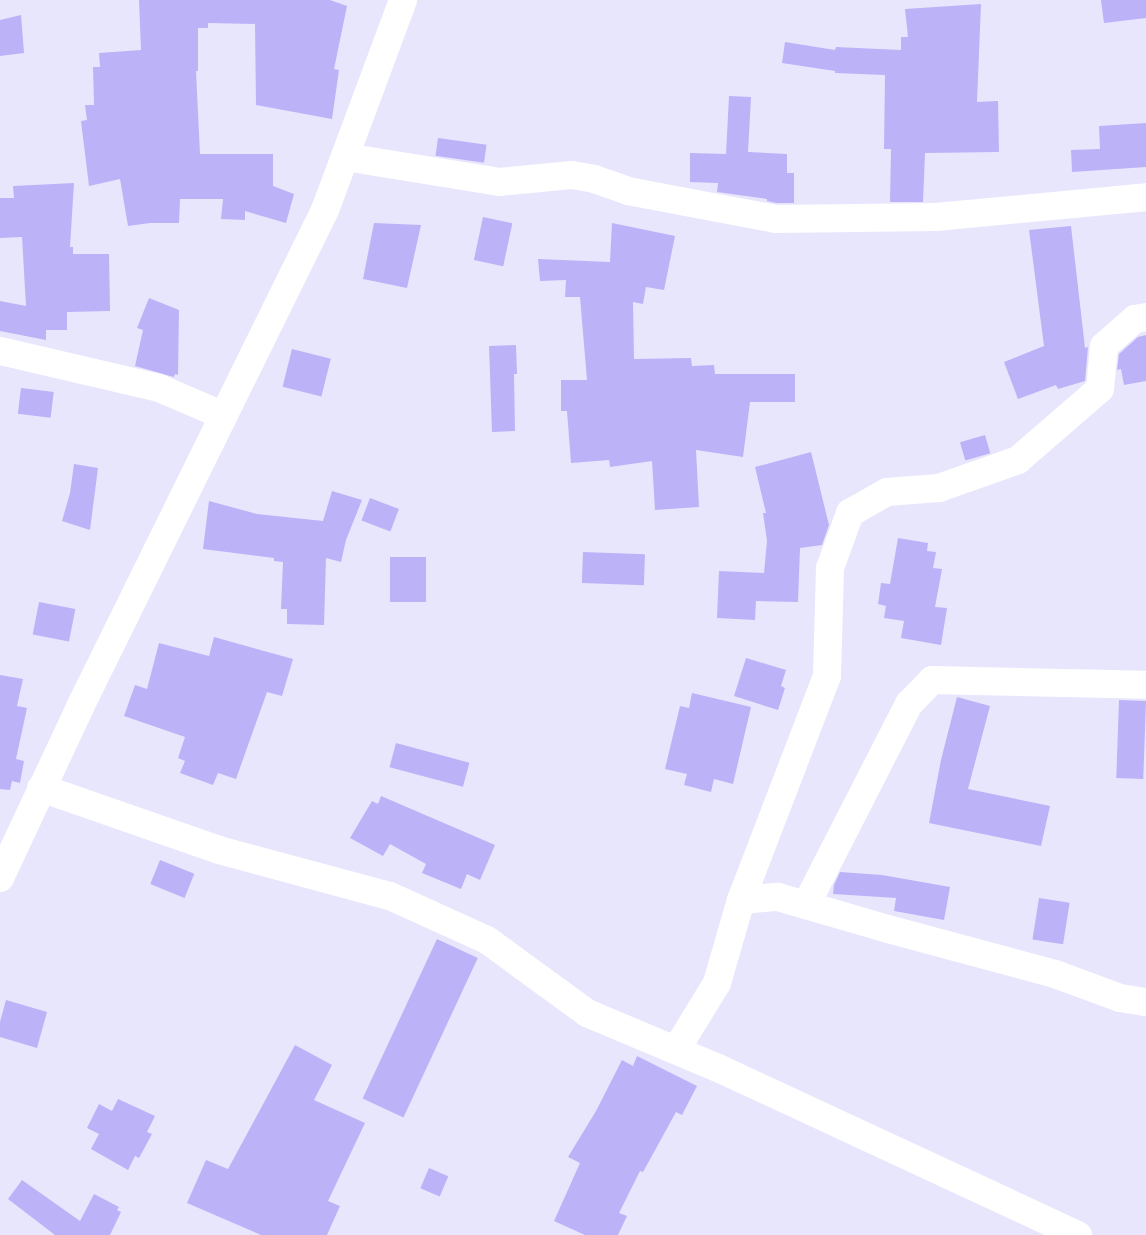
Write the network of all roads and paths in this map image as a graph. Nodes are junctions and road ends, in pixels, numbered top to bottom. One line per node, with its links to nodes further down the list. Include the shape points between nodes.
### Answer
1 (403, 0): 2 (street)
2 (345, 157): 3 (street, via 499,182 572,174 628,191 776,220 936,217); 6 (street, via 325,210 265,335)
3 (1146, 197)
4 (1146, 317): 10 (street, via 1135,320 1104,346 1100,389 1018,460 939,488 887,492 850,513 830,568 827,676)
5 (0, 351): 6 (street, via 159,388)
6 (222, 415): 8 (street)
7 (1146, 685): 11 (street, via 932,680 909,704)
8 (41, 788): 9 (street); 13 (street, via 219,850 390,896 487,940 587,1013)
9 (0, 878)
10 (741, 900): 11 (street, via 778,897); 13 (street, via 717,984)
11 (806, 905): 12 (street, via 1055,974 1120,998)
12 (1146, 1002)
13 (676, 1050): 14 (street)
14 (1078, 1235)

